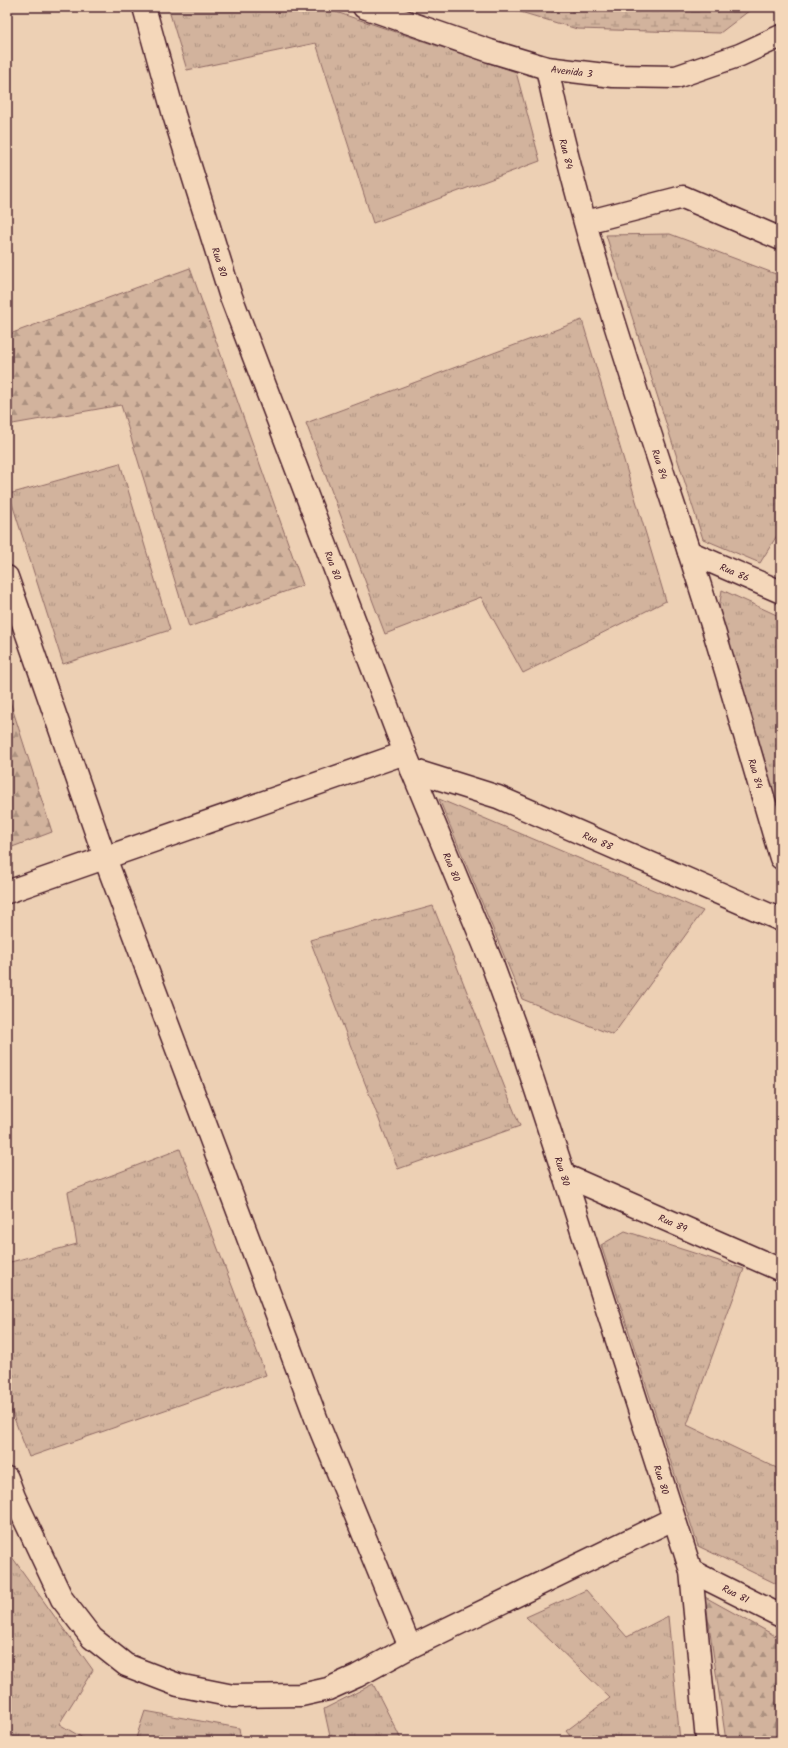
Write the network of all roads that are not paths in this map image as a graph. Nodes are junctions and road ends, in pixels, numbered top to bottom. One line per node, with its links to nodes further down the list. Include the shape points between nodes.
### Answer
1 (144, 7): 10 (street, Rua 80, via 174,115 230,294)
2 (364, 7): 4 (street, Avenida 3, via 490,51)
3 (781, 36): 4 (street, Avenida 3, via 740,55 676,76 613,76)
4 (548, 68): 5 (street, Rua 84, via 560,127)
5 (586, 222): 6 (street, via 683,197); 7 (street, Rua 84, via 620,343)
6 (781, 239)
7 (689, 552): 9 (street, Rua 86); 12 (street, Rua 84)
8 (7, 577): 11 (street)
9 (781, 592)
10 (409, 761): 11 (street); 14 (street, Rua 88); 15 (street, Rua 80, via 491,961)
11 (105, 858): 13 (street); 21 (street, via 319,1426)
12 (781, 858)
13 (7, 892)
14 (781, 920)
15 (564, 1175): 16 (street, Rua 89); 18 (street, Rua 80)
16 (781, 1270)
17 (7, 1478): 21 (street, via 62,1599 92,1638 126,1665 178,1685 233,1696 301,1695 328,1689)
18 (673, 1519): 19 (street, Rua 80); 21 (street)
19 (691, 1571): 20 (street, Rua 81); 22 (street, Rua 80)
20 (781, 1616)
21 (410, 1647)
22 (708, 1741)

